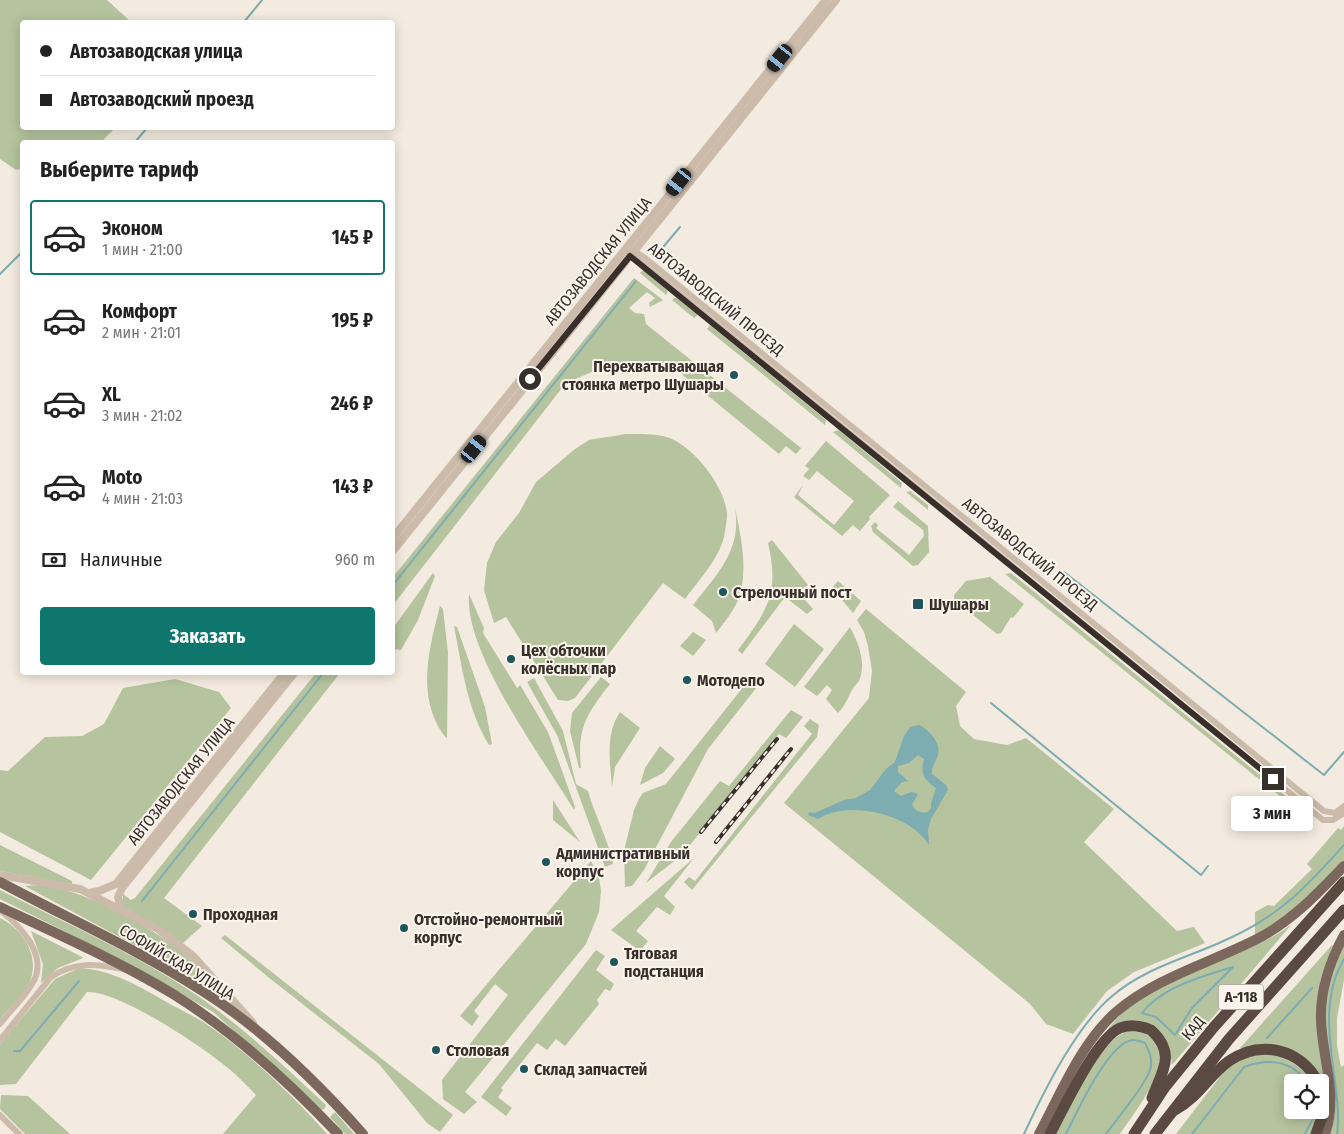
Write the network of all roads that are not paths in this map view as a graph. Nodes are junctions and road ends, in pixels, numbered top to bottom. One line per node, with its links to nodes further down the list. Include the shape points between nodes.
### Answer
1 (826, 0): 3 (street, АВТОЗАВОДСКАЯ УЛИЦА)
2 (836, 0): 3 (street, АВТОЗАВОДСКАЯ УЛИЦА)
3 (630, 251): 4 (street, АВТОЗАВОДСКАЯ УЛИЦА); 5 (street, АВТОЗАВОДСКАЯ УЛИЦА); 8 (street, АВТОЗАВОДСКИЙ ПРОЕЗД, via 1324,811 1336,813); 9 (street, АВТОЗАВОДСКИЙ ПРОЕЗД, via 1324,820 1333,820)
4 (395, 535)
5 (395, 548)
6 (283, 675): 14 (street, АВТОЗАВОДСКАЯ УЛИЦА, via 116,884)
7 (293, 675): 16 (street, АВТОЗАВОДСКАЯ УЛИЦА, via 122,888 118,897)
8 (1344, 806)
9 (1344, 814)
10 (1344, 866): 33 (main road, via 1286,921 1258,938 1155,986 1114,1014 1084,1053)
11 (0, 876): 14 (street, via 64,885)
12 (0, 882): 22 (main road, СОФИЙСКАЯ УЛИЦА, via 186,981 222,1004)
13 (1344, 882): 28 (highway, КАД / А-118, via 1214,1028)
14 (89, 893): 16 (street)
15 (0, 909): 19 (main road, СОФИЙСКАЯ УЛИЦА); 20 (street, via 26,933 36,963 33,983)
16 (120, 909): 22 (street, via 158,929 190,953)
17 (1344, 910): 25 (highway, А-118, via 1229,1039)
18 (1344, 935): 38 (main road, via 1328,970 1322,994 1321,1019 1331,1099)
19 (128, 970): 21 (street, via 89,964 58,972); 26 (main road, СОФИЙСКАЯ УЛИЦА, via 173,994 213,1021)
20 (0, 1024)
21 (0, 1040)
22 (267, 1040): 24 (main road, СОФИЙСКАЯ УЛИЦА)
23 (1312, 1074): 25 (highway, via 1305,1064 1285,1052 1264,1048 1252,1050 1230,1061 1190,1102)
24 (333, 1101): 26 (main road, via 331,1109); 32 (main road, СОФИЙСКАЯ УЛИЦА)
25 (1172, 1112): 36 (highway, А-118)
26 (319, 1114): 31 (main road, СОФИЙСКАЯ УЛИЦА)
27 (0, 1115): 30 (street)
28 (1144, 1116): 34 (highway, via 1162,1076 1166,1056 1158,1036 1151,1030 1132,1026 1120,1028 1090,1062); 35 (highway, КАД / А-118)
29 (1321, 1119): 37 (highway)
30 (19, 1134)
31 (338, 1134)
32 (363, 1134)
33 (1040, 1134)
34 (1050, 1134)
35 (1134, 1134)
36 (1155, 1134)
37 (1316, 1134)
38 (1325, 1134)

